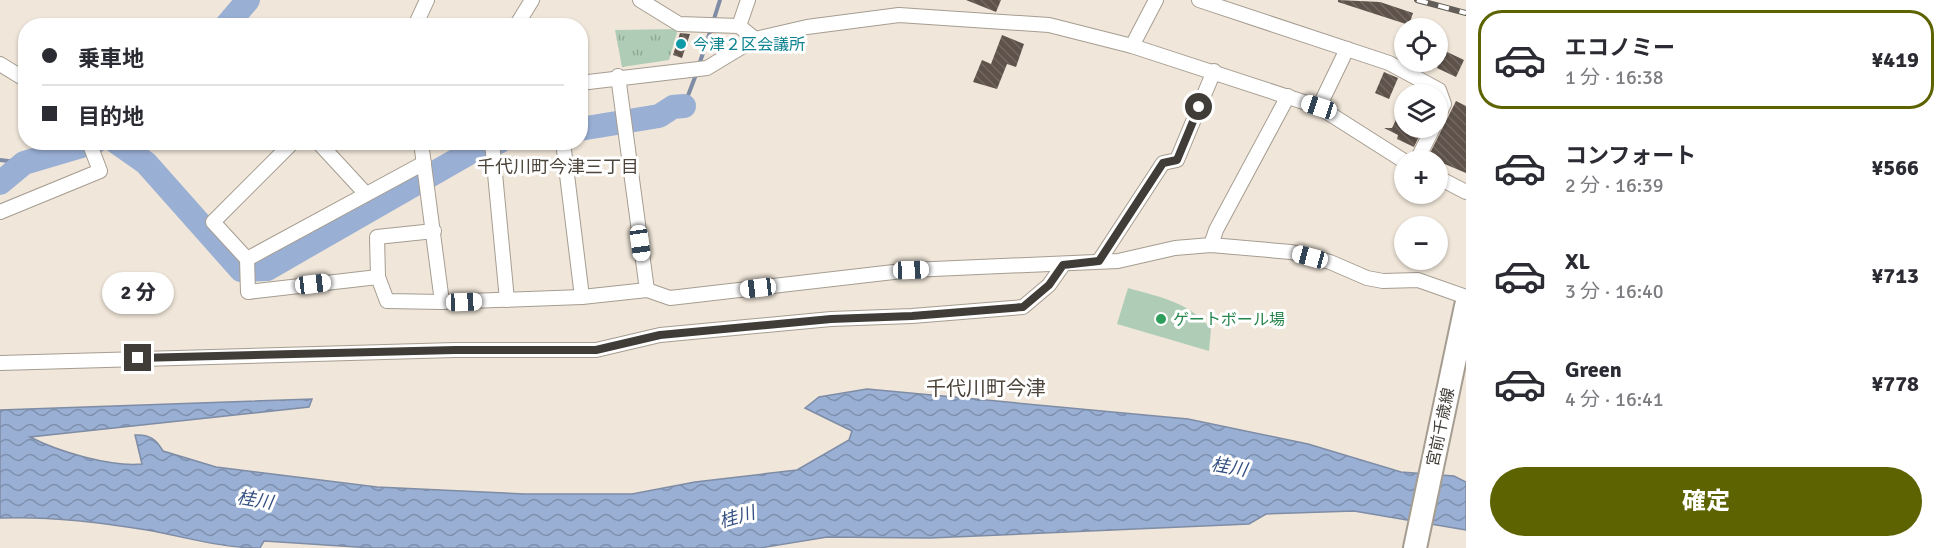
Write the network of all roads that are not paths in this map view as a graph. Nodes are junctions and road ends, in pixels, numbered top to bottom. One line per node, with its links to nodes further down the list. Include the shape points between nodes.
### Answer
1 (427, 0): 9 (street)
2 (532, 0): 10 (street)
3 (640, 0): 11 (street, via 679,24)
4 (748, 0): 11 (street)
5 (905, 0): 8 (street)
6 (1156, 0): 13 (street)
7 (1199, 0): 14 (street)
8 (899, 15): 12 (street, via 807,27); 13 (street, via 1049,25)
9 (419, 18)
10 (521, 18)
11 (739, 26): 12 (street)
12 (755, 39): 18 (street, via 707,68)
13 (1132, 46): 16 (street)
14 (1347, 49): 20 (street, via 1389,63); 22 (street)
15 (0, 64): 17 (street)
16 (1214, 71): 21 (street); 38 (street, via 1177,160 1163,163)
17 (18, 75)
18 (618, 76): 19 (street); 41 (street)
19 (588, 81)
20 (1428, 84)
21 (1288, 96): 22 (street); 36 (street)
22 (1319, 107): 29 (street)
23 (92, 150): 34 (street, via 100,171)
24 (285, 150): 37 (street, via 213,222)
25 (325, 150): 33 (street)
26 (422, 150): 30 (street)
27 (493, 150): 43 (street)
28 (564, 150): 42 (street)
29 (1394, 154)
30 (424, 163): 33 (street); 35 (street)
31 (1448, 183): 32 (street)
32 (1466, 192)
33 (366, 194): 37 (street)
34 (0, 212)
35 (434, 231): 40 (street, via 377,237); 44 (street)
36 (1211, 245): 38 (street); 45 (street, via 1291,252 1383,281 1418,280)
37 (248, 259): 40 (street, via 248,292)
38 (1099, 261): 39 (street)
39 (1063, 265): 41 (street, via 911,270 670,298); 46 (street, via 1049,285 1023,307 660,335 596,350 455,350)
40 (378, 277): 44 (street, via 387,302)
41 (647, 290): 42 (street)
42 (582, 297): 43 (street)
43 (507, 300): 44 (street)
44 (442, 302)
45 (1465, 307): 47 (main road, 宮前千歳線)
46 (0, 363)
47 (1416, 548)

